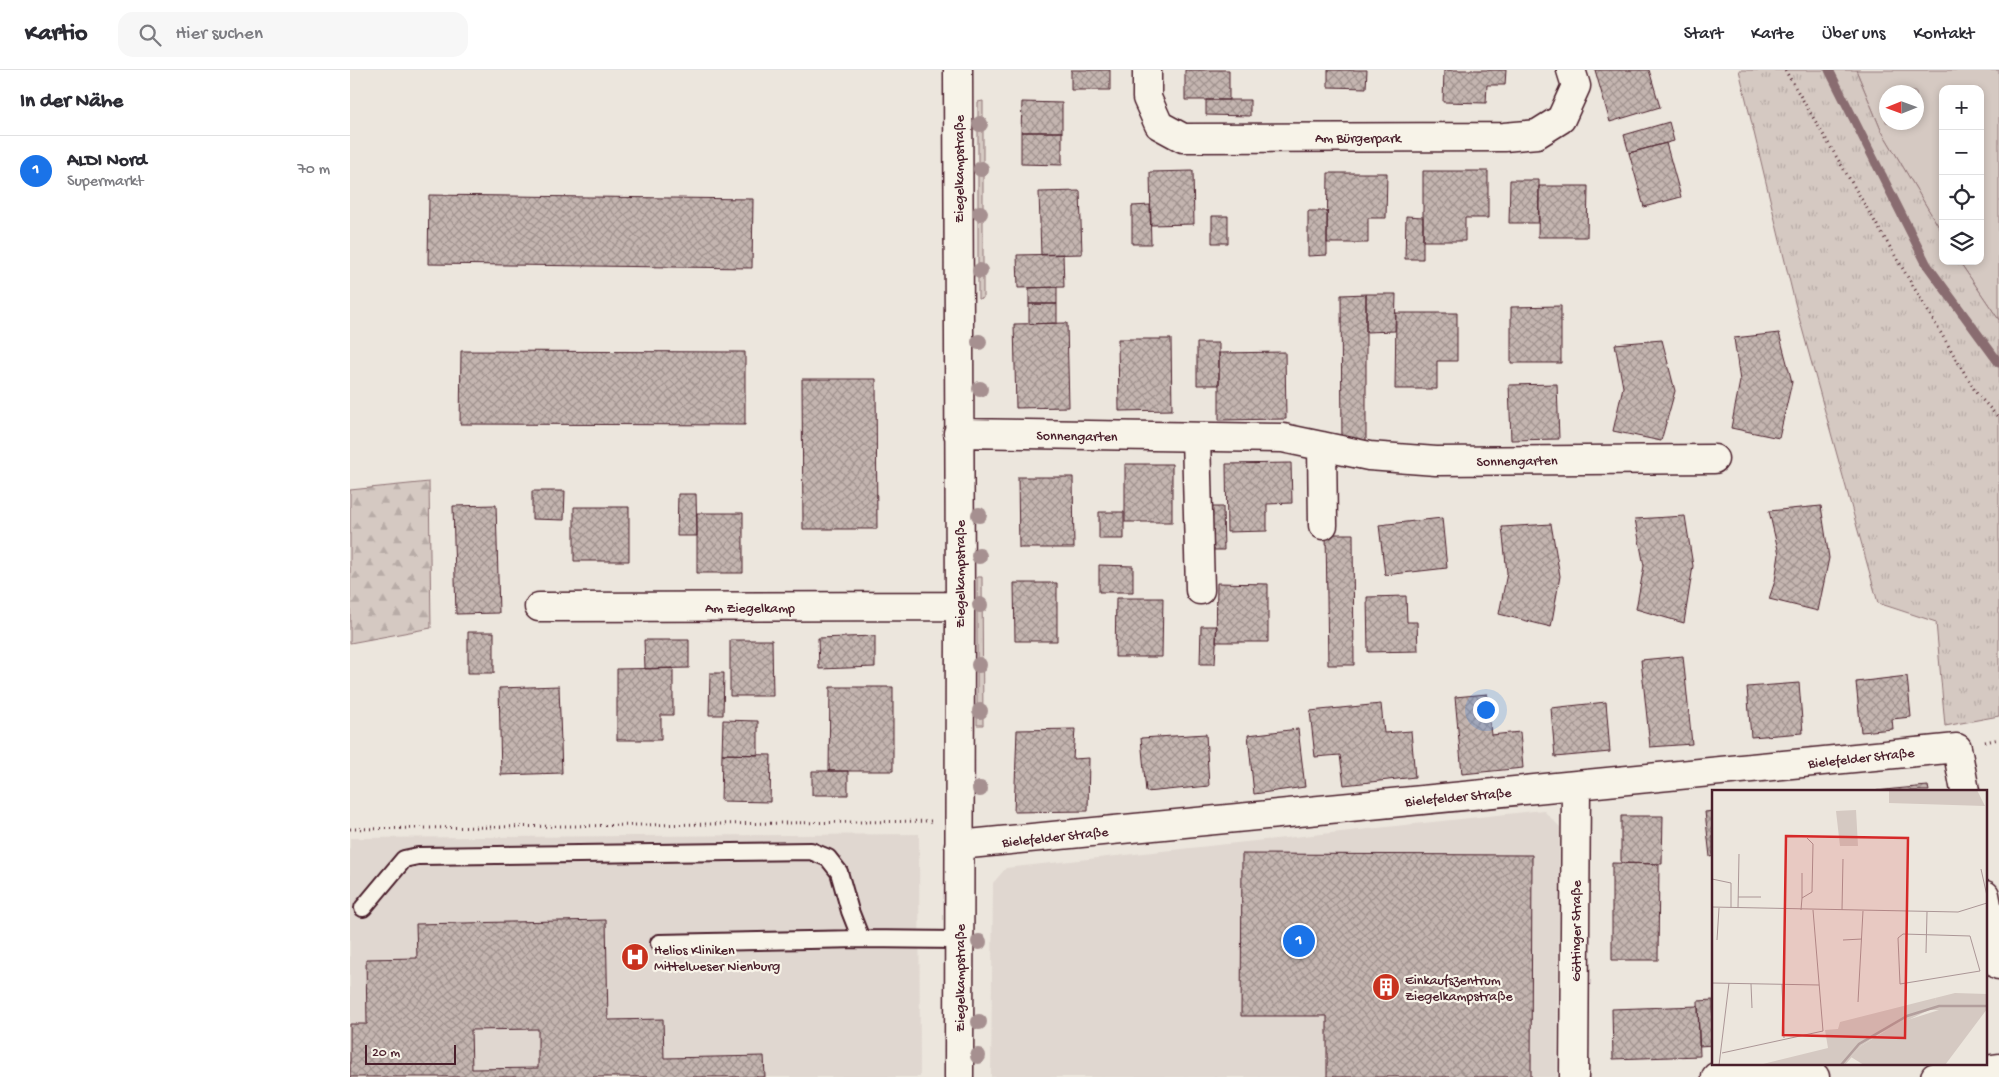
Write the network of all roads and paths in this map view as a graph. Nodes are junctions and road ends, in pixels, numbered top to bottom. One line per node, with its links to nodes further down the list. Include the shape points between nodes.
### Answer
1 (958, 70): 6 (street, Ziegelkampstraße)
2 (1147, 70): 3 (street, Am Bürgerpark, via 1147,98 1159,126 1183,138 1212,138 1504,137 1538,134 1562,119 1576,86)
3 (1571, 70)
4 (1785, 70): 5 (path, via 1977,394)
5 (1999, 418)
6 (958, 434): 7 (street, Sonnengarten); 12 (street, Ziegelkampstraße)
7 (1196, 437): 8 (street, Sonnengarten, via 1283,438); 11 (street)
8 (1322, 446): 9 (street, Sonnengarten, via 1369,456 1436,461); 10 (street)
9 (1714, 459)
10 (1323, 525)
11 (1200, 590)
12 (960, 606): 13 (street, Am Ziegelkamp); 17 (street, Ziegelkampstraße)
13 (539, 607)
14 (1576, 785): 15 (street, Bielefelder Straße, via 1957,748); 17 (street, Bielefelder Straße); 26 (street, Göttinger Straße)
15 (1965, 790)
16 (350, 829): 17 (path, via 923,821)
17 (959, 834): 21 (street, Ziegelkampstraße)
18 (1986, 900): 23 (street)
19 (363, 908): 20 (lane, via 404,859 418,856 811,851 828,858 839,872)
20 (861, 939): 21 (lane); 22 (lane)
21 (959, 940): 25 (street, Ziegelkampstraße)
22 (659, 944)
23 (1999, 965)
24 (1999, 1068): 29 (street)
25 (959, 1077)
26 (1574, 1077)
27 (1716, 1077): 28 (street, via 1803,1072)
28 (1815, 1077)
29 (1935, 1077)

